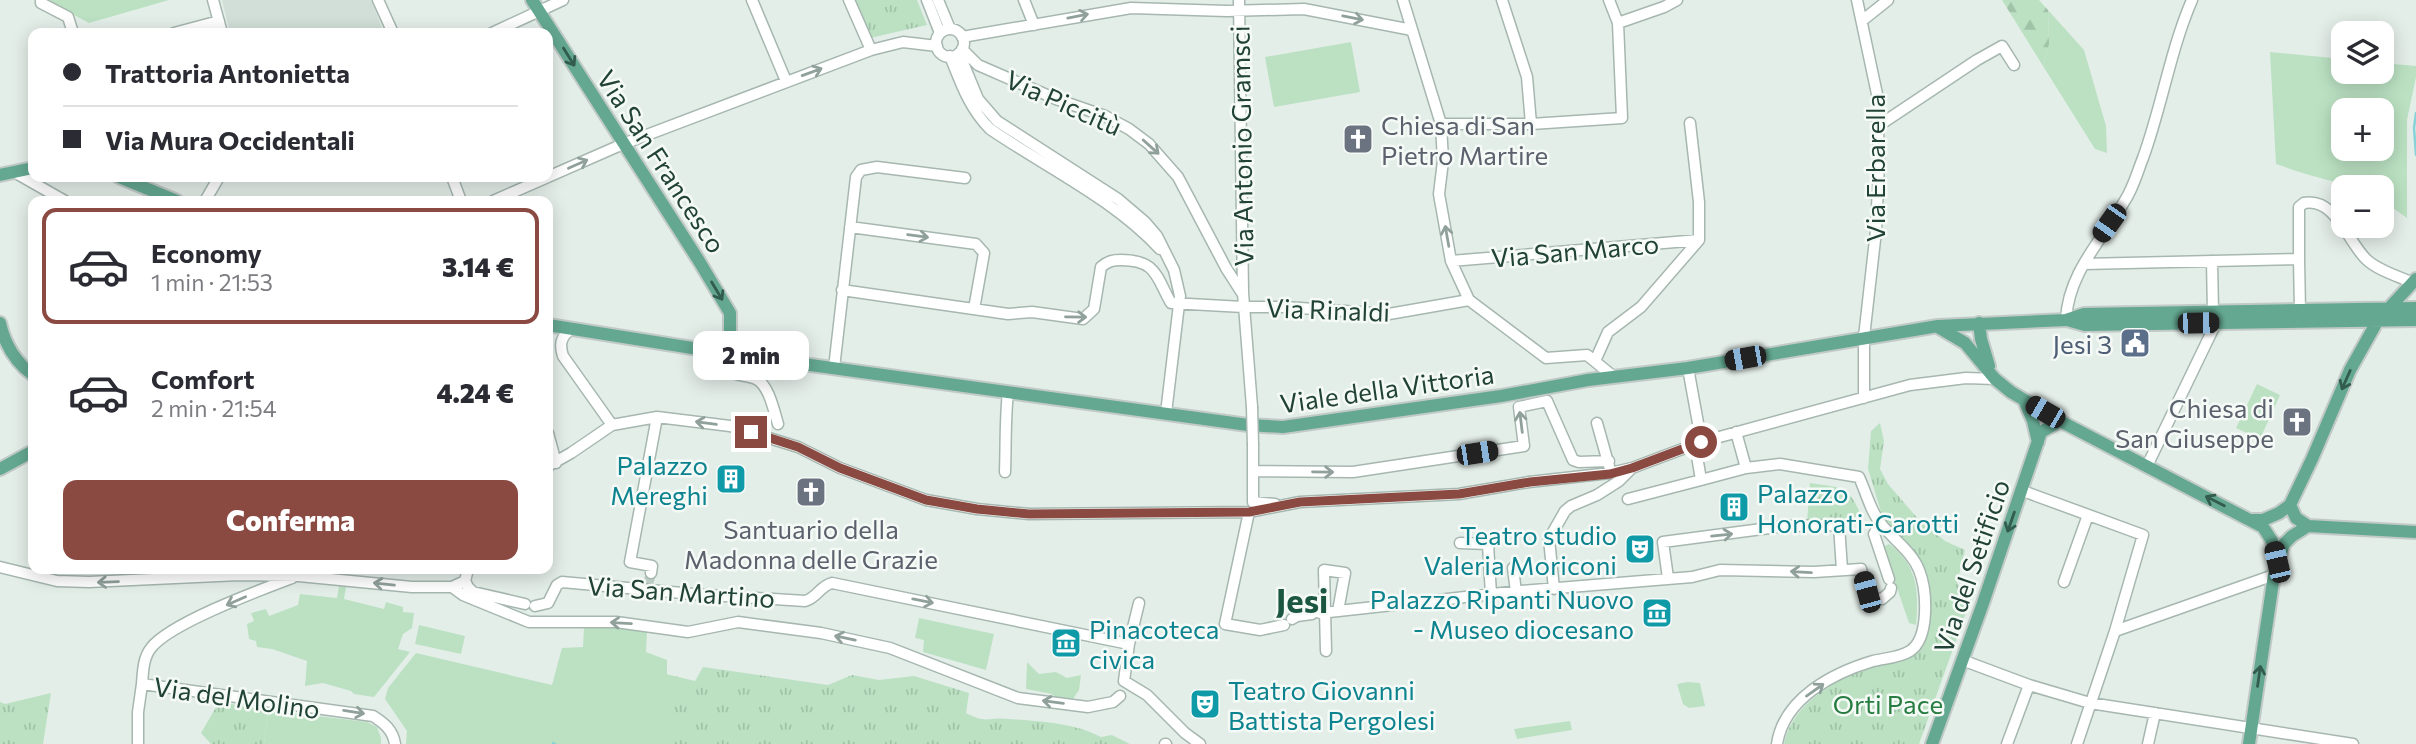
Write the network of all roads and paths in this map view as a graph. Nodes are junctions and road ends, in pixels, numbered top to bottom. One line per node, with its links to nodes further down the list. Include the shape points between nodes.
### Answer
1 (41, 0): 25 (street, via 68,17)
2 (213, 0): 22 (street)
3 (378, 0): 28 (street)
4 (563, 0): 19 (street)
5 (752, 0): 39 (street)
6 (849, 0): 36 (street)
7 (927, 0): 32 (street)
8 (939, 0): 32 (street)
9 (1024, 0): 24 (street)
10 (1403, 0): 31 (street)
11 (1502, 0): 42 (street, via 1527,77)
12 (1609, 0): 23 (street)
13 (1677, 0): 23 (street)
14 (1857, 0): 21 (street, Via Erbarella)
15 (1888, 0): 21 (street)
16 (2192, 0): 62 (street, via 2131,189)
17 (1131, 4): 20 (street); 24 (street, one-way to 17)
18 (1304, 4): 20 (street); 31 (street, one-way to 31)
19 (536, 5): 29 (street); 30 (main road, Via San Francesco, one-way to 30)
20 (1238, 5): 63 (street, Via Antonio Gramsci)
21 (1863, 19): 43 (street, Via Erbarella)
22 (219, 20): 26 (street); 27 (street)
23 (1618, 23): 42 (street, via 1622,118)
24 (1034, 25): 34 (street)
25 (71, 28)
26 (191, 28)
27 (221, 28)
28 (391, 28)
29 (500, 28)
30 (550, 28)
31 (1412, 30): 41 (street)
32 (945, 31): 34 (street, via 957,31); 35 (street)
33 (553, 32): 44 (main road, Via San Francesco, one-way to 44)
34 (962, 37): 37 (street)
35 (937, 46): 36 (street, via 903,42); 37 (street, via 942,53)
36 (871, 50): 39 (street, one-way to 36)
37 (957, 53): 64 (street, Via Piccitù, one-way to 64, via 1129,129 1178,177); 69 (street, via 978,99 997,121 1131,209 1157,236 1178,282)
38 (2014, 65): 43 (street, via 2002,46)
39 (786, 81): 44 (street)
40 (1690, 123): 58 (street)
41 (1441, 124): 42 (street); 60 (street, one-way to 41, via 1439,194)
42 (1531, 124)
43 (1878, 126): 85 (street, Via Erbarella, via 1877,231)
44 (623, 144): 48 (street, one-way to 44); 86 (main road, Via San Francesco, one-way to 86, via 730,313)
45 (28, 169): 46 (main road)
46 (14, 172): 47 (main road); 50 (street)
47 (0, 175)
48 (553, 175)
49 (965, 178): 57 (street, via 866,167 856,177)
50 (28, 180)
51 (32, 182): 54 (street)
52 (131, 182): 55 (main road)
53 (536, 182): 56 (street, one-way to 53)
54 (56, 196)
55 (165, 196)
56 (504, 196)
57 (850, 227): 66 (street); 72 (street, one-way to 72, via 981,247 984,253)
58 (1699, 240): 60 (street, Via San Marco); 87 (street, via 1641,307 1608,332)
59 (2300, 259): 61 (street); 65 (street, via 2299,207 2313,202 2338,219 2370,263); 74 (street)
60 (1451, 261): 68 (street)
61 (2212, 261): 62 (street); 75 (street)
62 (2084, 264): 76 (street, via 2068,297)
63 (1242, 266): 64 (street, via 1234,271); 67 (street, Via Antonio Gramsci)
64 (1226, 268): 67 (street, Via Piccitù)
65 (2414, 281): 73 (main road)
66 (842, 290): 72 (street); 89 (street)
67 (1243, 293): 70 (street, Via Antonio Gramsci)
68 (1469, 300): 70 (street, Via Rinaldi, via 1389,313); 87 (street, via 1546,358 1587,355)
69 (1176, 303): 70 (street, Via Rinaldi); 72 (street, one-way to 69, via 1083,319 1094,309 1101,267 1112,260 1148,265); 98 (street)
70 (1244, 307): 114 (street, Via Antonio Gramsci, bridge)
71 (2416, 308): 73 (main road)
72 (974, 309)
73 (2391, 309): 74 (main road); 77 (main road)
74 (2300, 311): 75 (main road)
75 (2215, 318): 76 (main road, Viale della Vittoria, via 2085,325); 77 (main road); 110 (street)
76 (2066, 320): 80 (main road, Viale della Vittoria)
77 (2378, 320): 78 (main road); 121 (main road, one-way to 121, via 2350,370)
78 (2416, 320)
79 (0, 323): 91 (main road, via 7,344)
80 (1979, 323): 82 (main road, Viale della Vittoria); 94 (main road)
81 (553, 326): 83 (main road, Viale della Vittoria)
82 (1938, 326): 85 (main road, Viale della Vittoria); 88 (main road)
83 (566, 328): 84 (street); 86 (main road, Viale della Vittoria); 103 (street, via 560,347 563,356)
84 (553, 334)
85 (1864, 337): 90 (main road, Viale della Vittoria); 96 (street, Via Erbarella)
86 (730, 354): 89 (main road, Viale della Vittoria); 101 (street, via 729,370 761,382)
87 (1595, 360): 92 (street)
88 (1981, 361): 93 (street); 94 (main road)
89 (834, 368): 95 (main road, Viale della Vittoria)
90 (1688, 368): 92 (main road, Viale della Vittoria); 105 (street)
91 (28, 371)
92 (1614, 377): 98 (main road, Viale della Vittoria, via 1283,427)
93 (1975, 378): 94 (street); 96 (street, via 1910,385)
94 (1995, 379): 97 (main road)
95 (1008, 392): 98 (main road, Viale della Vittoria); 115 (street)
96 (1864, 398): 104 (street)
97 (2024, 400): 100 (main road); 106 (main road)
98 (1166, 413)
99 (657, 417): 103 (street); 122 (street, one-way to 99, via 1029,514 977,509 926,500 798,447 741,429); 133 (street, via 630,562 652,566)
100 (2060, 421): 106 (main road, Via del Setificio, via 2045,428); 110 (main road)
101 (778, 424)
102 (1597, 424): 108 (street)
103 (612, 425): 109 (street)
104 (1736, 432): 105 (street); 112 (street)
105 (1697, 439): 111 (street); 117 (street)
106 (2038, 442): 118 (main road, Via del Setificio)
107 (28, 454): 113 (main road)
108 (1609, 461): 114 (street, one-way to 108, via 1353,472 1524,446 1519,407 1547,401 1573,460); 116 (street)
109 (553, 463)
110 (2147, 466): 124 (main road, one-way to 110)
111 (1632, 468): 116 (street); 144 (street, via 1619,481 1565,511 1549,539)
112 (1746, 468): 117 (street); 125 (street, via 1780,464 1859,477)
113 (0, 469)
114 (1255, 471): 120 (street, Via Antonio Gramsci, via 1254,502)
115 (1005, 472)
116 (1610, 474): 120 (street, via 1459,494)
117 (1701, 480): 119 (street)
118 (2022, 491): 123 (street); 153 (main road, Via del Setificio, one-way to 153)
119 (1628, 499)
120 (1282, 505): 122 (street)
121 (2290, 505): 124 (main road, via 2263,520); 126 (main road, via 2296,518)
122 (1249, 512): 149 (street, via 1226,624 1260,630)
123 (2088, 515): 142 (street); 150 (street, via 2143,535)
124 (2253, 520): 131 (main road, via 2267,532)
125 (1880, 524): 132 (street, via 1874,534 1890,583 1887,597 1871,598 1861,569); 163 (street, one-way to 125, via 1784,722 1811,690 1853,668 1911,651 1917,642 1925,605 1919,569)
126 (2308, 526): 127 (main road); 131 (main road, via 2284,544)
127 (2416, 532)
128 (1460, 543): 146 (street, via 1488,544)
129 (0, 567): 135 (street, one-way to 129)
130 (1513, 568): 145 (street)
131 (2275, 568): 150 (street); 159 (main road, one-way to 131)
132 (1842, 570): 139 (street, one-way to 139, via 1720,570); 139 (street, one-way to 132, via 1663,542 1785,526 1839,526)
133 (651, 572)
134 (28, 574): 140 (street, one-way to 134, via 57,581)
135 (28, 574)
136 (130, 574): 140 (street)
137 (467, 574): 141 (street)
138 (299, 576): 140 (street); 143 (street, one-way to 138); 154 (street, Via del Molino, one-way to 154, via 175,628 145,658)
139 (1669, 578): 144 (street)
140 (131, 581)
141 (465, 581): 143 (street); 151 (street, Via San Martino, one-way to 151, via 473,592 530,605 548,603 562,582 805,601 832,583)
142 (2064, 582)
143 (452, 587): 156 (street, one-way to 143, via 1113,702 1088,707 1018,698 890,648 752,624 723,624 688,632 616,622 529,622)
144 (1552, 589): 145 (street)
145 (1516, 592): 146 (street)
146 (1491, 595): 148 (street)
147 (1139, 603): 151 (street)
148 (1341, 611): 149 (street); 149 (street, via 1345,573 1324,570)
149 (1319, 613): 152 (street)
150 (2115, 631): 157 (street)
151 (1129, 644): 156 (street)
152 (1325, 651)
153 (1962, 660): 155 (street); 164 (main road, Via del Setificio)
154 (142, 684): 160 (street); 161 (street, Via del Molino, one-way to 161, via 373,716 385,723)
155 (2029, 685): 157 (street); 165 (street)
156 (1121, 691): 162 (street, via 1147,695)
157 (2090, 703): 158 (street); 166 (street)
158 (2155, 713): 159 (street); 167 (street)
159 (2251, 727): 168 (main road); 169 (street)
160 (138, 744)
161 (395, 744)
162 (1200, 744)
163 (1777, 744)
164 (1932, 744)
165 (2007, 744)
166 (2077, 744)
167 (2148, 744)
168 (2249, 744)
169 (2353, 744)

